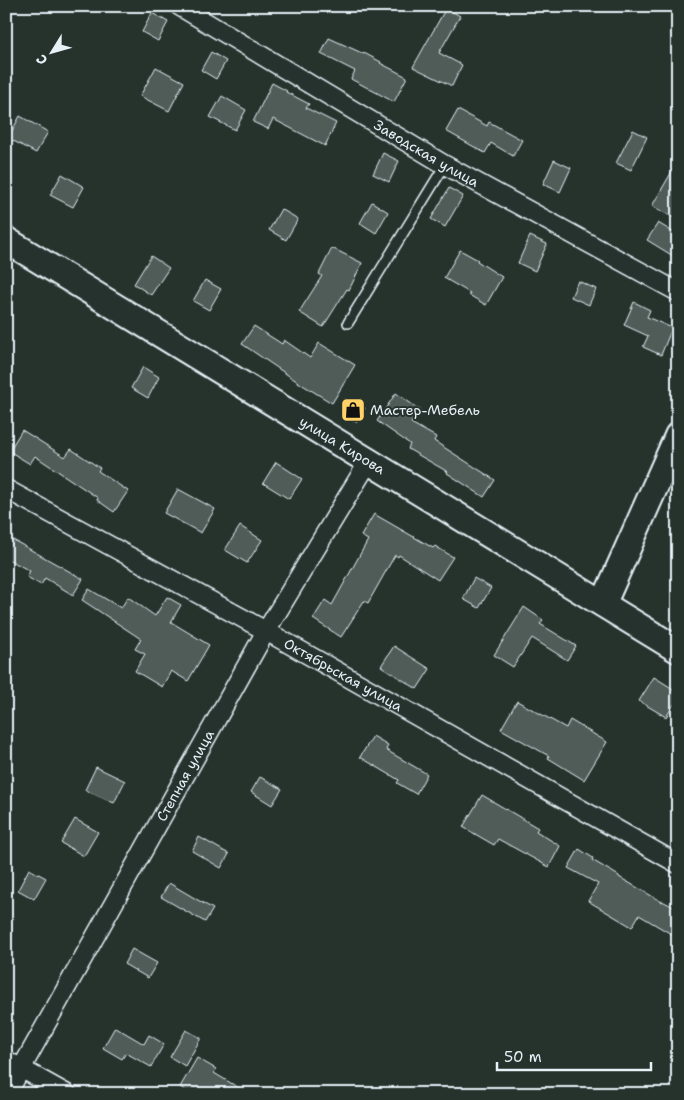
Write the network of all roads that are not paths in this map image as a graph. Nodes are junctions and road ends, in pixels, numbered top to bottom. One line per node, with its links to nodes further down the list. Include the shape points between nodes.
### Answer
1 (178, 6): 2 (street, Заводская улица)
2 (445, 165): 4 (street, Заводская улица); 5 (lane)
3 (6, 240): 7 (street, улица Кирова)
4 (678, 292)
5 (348, 323)
6 (678, 435): 9 (street)
7 (369, 461): 9 (street, улица Кирова); 10 (street, Степная улица)
8 (6, 489): 10 (street, Октябрьская улица)
9 (603, 604): 11 (street, улица Кирова)
10 (266, 631): 12 (street, Октябрьская улица); 14 (street, Степная улица)
11 (678, 650)
12 (678, 864)
13 (6, 1060): 14 (street)
14 (22, 1069): 15 (street, Степная улица); 16 (street)
15 (8, 1094)
16 (67, 1094)

